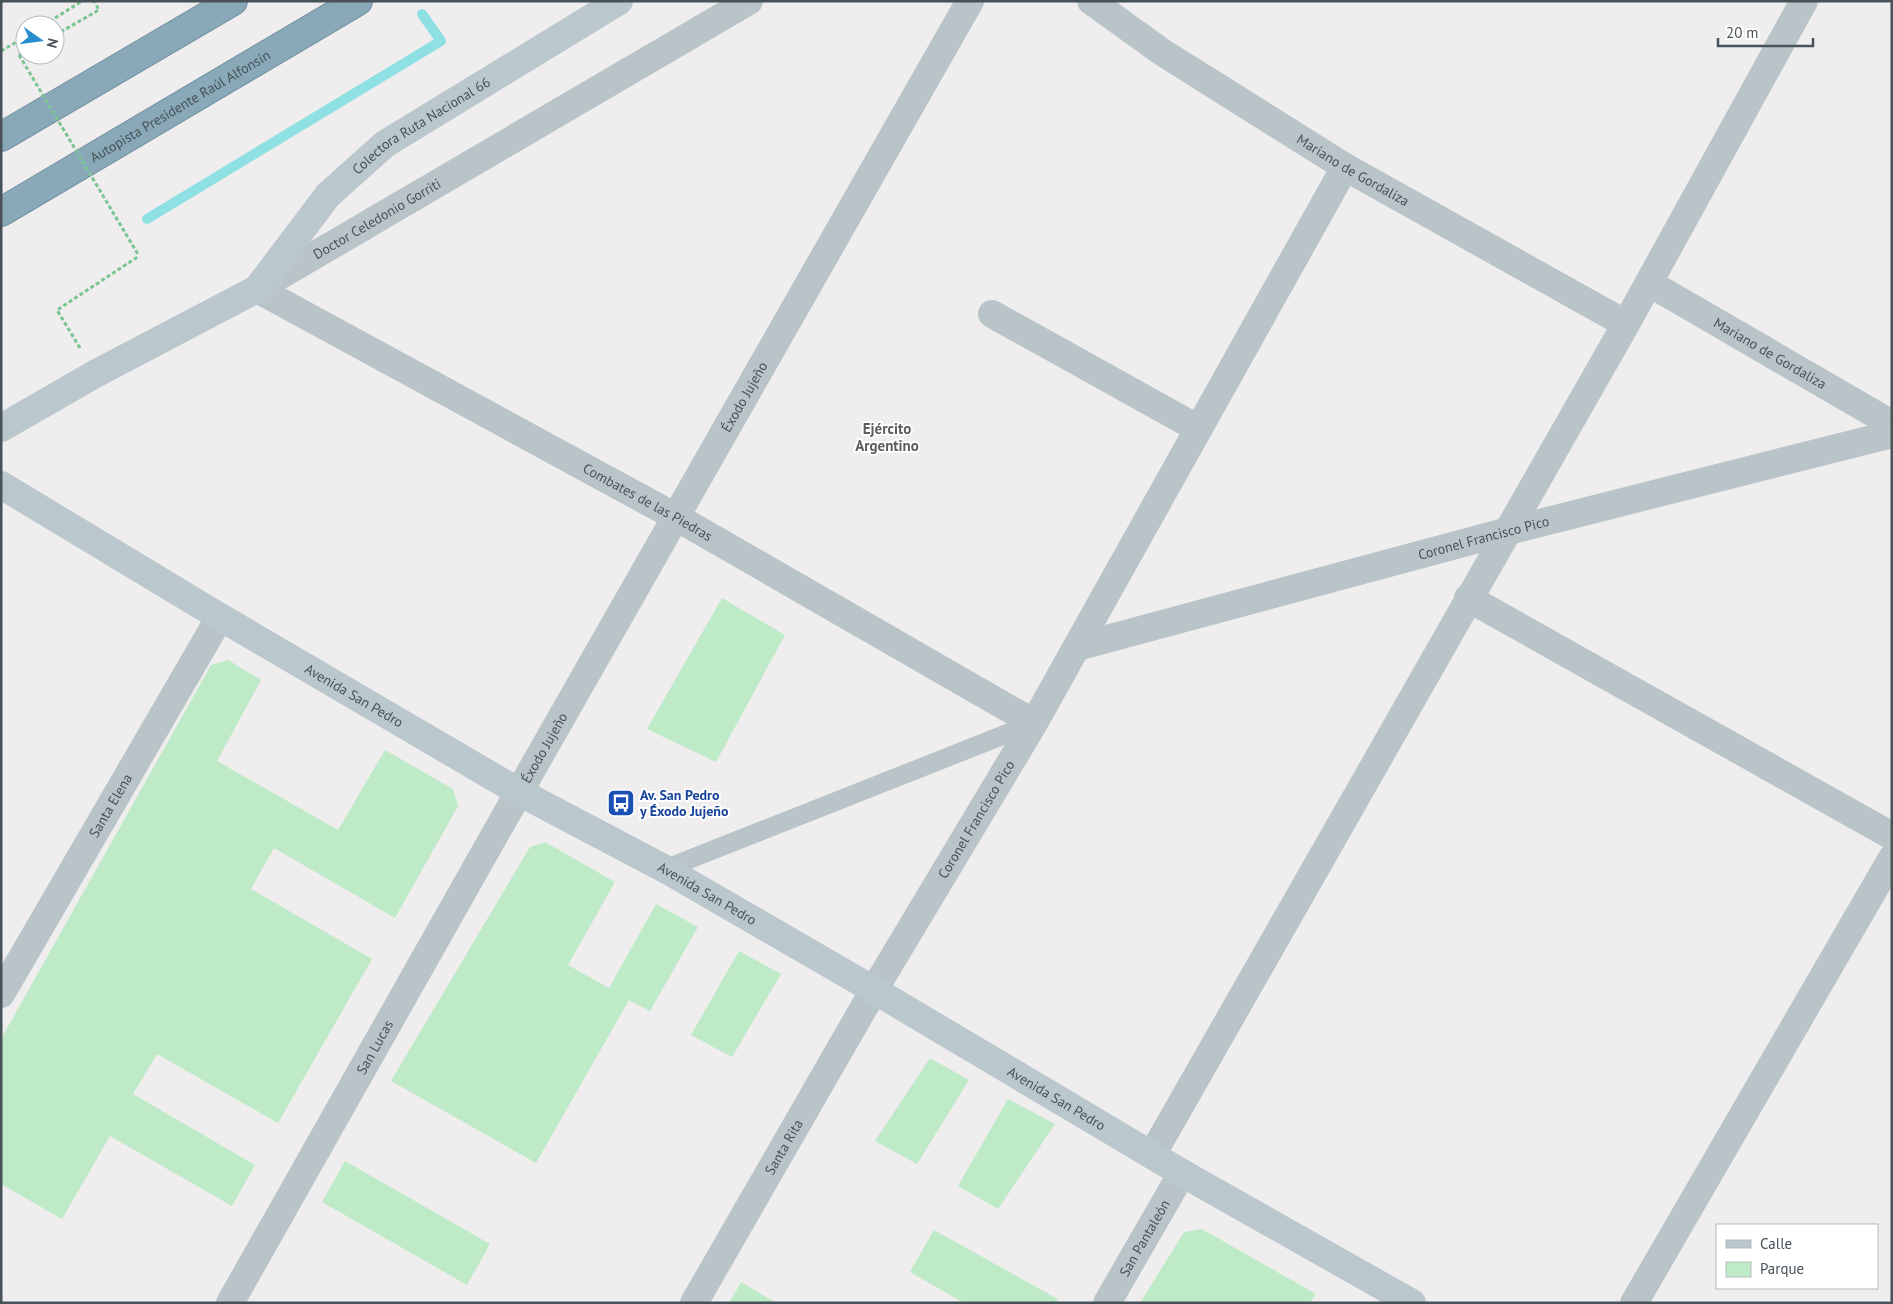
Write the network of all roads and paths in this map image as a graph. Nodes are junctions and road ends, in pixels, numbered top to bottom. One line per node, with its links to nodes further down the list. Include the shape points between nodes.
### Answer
1 (82, 1): 10 (path)
2 (94, 1): 11 (path, via 99,10)
3 (233, 1): 15 (highway)
4 (358, 1): 17 (highway, Autopista Presidente Raúl Alfonsín)
5 (619, 1): 21 (street, Colectora Ruta Nacional 66, via 385,144 328,195)
6 (749, 1): 21 (street, Doctor Celedonio Gorriti)
7 (970, 1): 30 (street, Éxodo Jujeño)
8 (1091, 1): 16 (street, Mariano de Gordaliza, via 1162,52)
9 (1804, 1): 20 (street)
10 (60, 15)
11 (65, 29)
12 (15, 43): 13 (path)
13 (1, 51)
14 (25, 65): 24 (path, bridge, via 139,256 57,310)
15 (1, 137)
16 (1345, 166): 23 (street, Mariano de Gordaliza); 27 (street, Coronel Francisco Pico)
17 (28, 196): 18 (highway, Autopista Presidente Raúl Alfonsín); 19 (highway)
18 (1, 212)
19 (1, 233)
20 (1649, 283): 23 (street); 25 (street, Mariano de Gordaliza)
21 (257, 289): 24 (street, Doctor Celedonio Gorriti); 30 (street, Combates de las Piedras)
22 (992, 314): 27 (street)
23 (1626, 324): 31 (street)
24 (95, 374): 26 (street, Doctor Celedonio Gorriti)
25 (1892, 424)
26 (1, 428)
27 (1198, 428): 34 (street, Coronel Francisco Pico)
28 (1892, 434): 31 (street, Coronel Francisco Pico)
29 (1, 485): 33 (street, Avenida San Pedro)
30 (676, 517): 35 (street, Combates de las Piedras); 36 (street, Éxodo Jujeño)
31 (1508, 531): 32 (street); 34 (street, Coronel Francisco Pico)
32 (1468, 598): 37 (street); 42 (street)
33 (220, 617): 36 (street, Avenida San Pedro); 41 (street, Santa Elena)
34 (1076, 647): 35 (street, Coronel Francisco Pico)
35 (1034, 723): 39 (lane); 40 (street, Coronel Francisco Pico)
36 (519, 792): 39 (street, Avenida San Pedro); 44 (street, San Lucas)
37 (1892, 836)
38 (1892, 858): 48 (street)
39 (665, 869): 40 (street, Avenida San Pedro)
40 (874, 990): 42 (street, Avenida San Pedro); 45 (street, Santa Rita)
41 (1, 994)
42 (1152, 1155): 43 (street, Avenida San Pedro)
43 (1182, 1173): 46 (street, San Pantaleón); 47 (street, Avenida San Pedro)
44 (230, 1303)
45 (694, 1303)
46 (1107, 1303)
47 (1412, 1303)
48 (1634, 1303)

